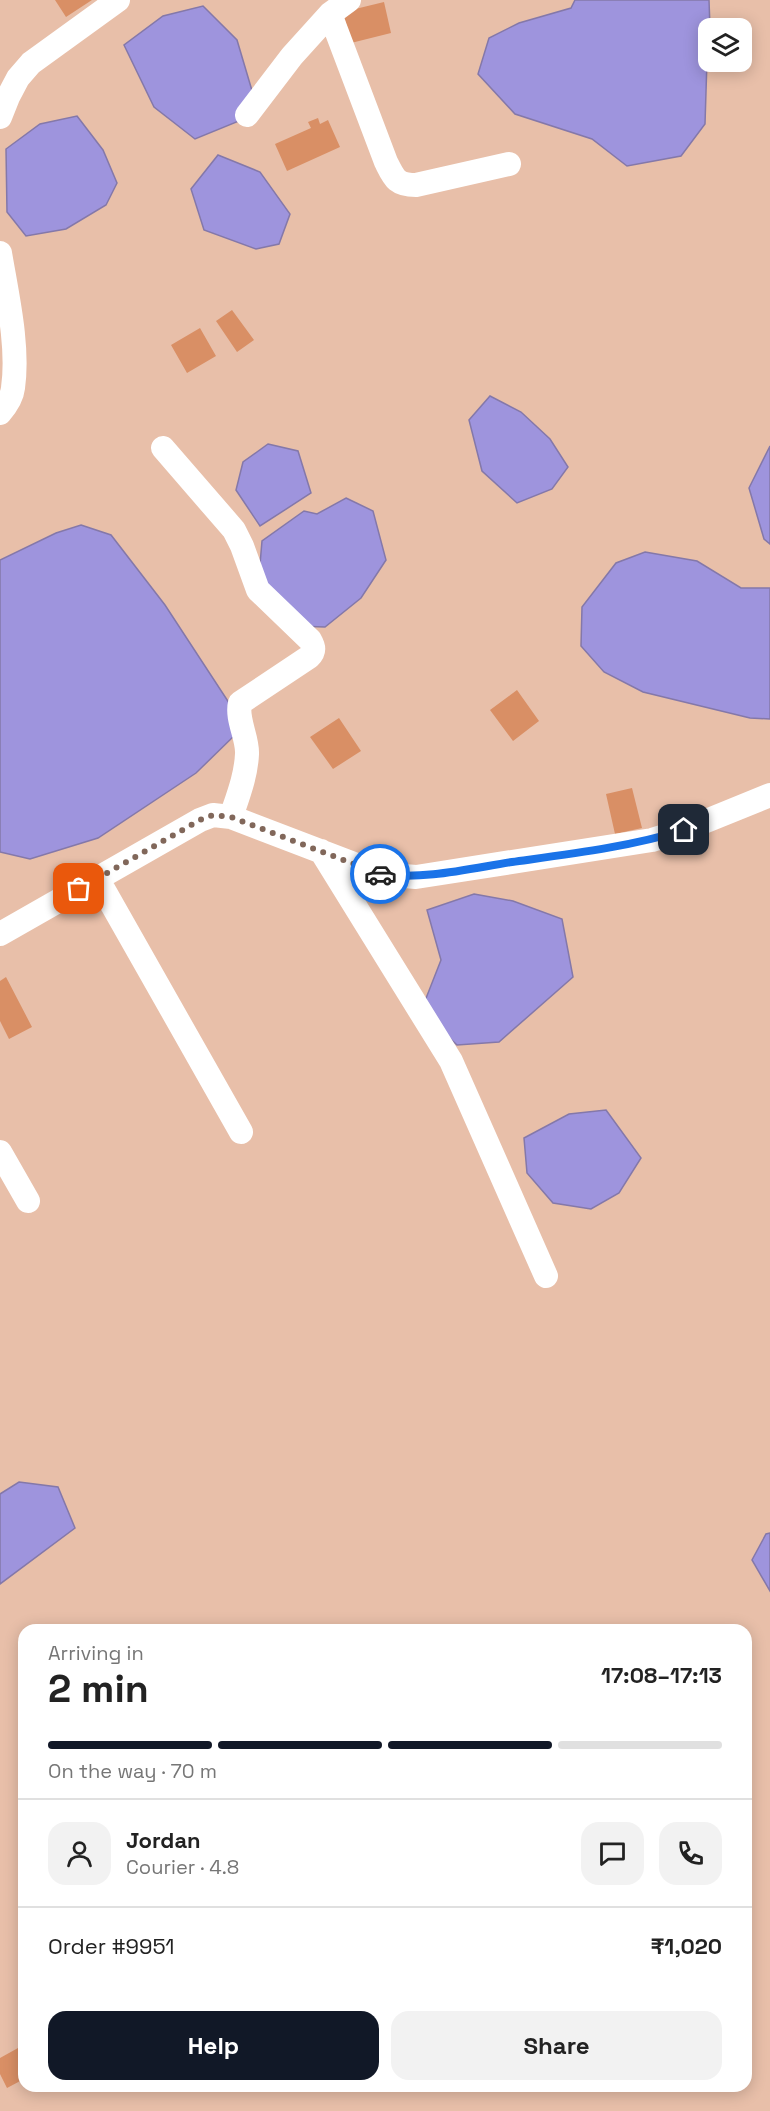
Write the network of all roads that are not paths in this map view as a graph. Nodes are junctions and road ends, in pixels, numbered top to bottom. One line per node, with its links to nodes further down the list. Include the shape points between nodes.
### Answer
1 (118, 0): 4 (street, via 31,63 18,78)
2 (341, 4): 3 (street, via 292,56); 5 (street, via 394,178 403,184 416,184)
3 (247, 115)
4 (0, 117)
5 (510, 164)
6 (0, 253): 7 (street, via 14,363 13,389)
7 (0, 412)
8 (163, 448): 10 (street, via 234,530 258,590 314,647 309,657 240,703 247,752)
9 (770, 795): 11 (street, via 652,840 416,877 380,874)
10 (231, 817): 11 (street); 12 (street, via 213,815 200,820)
11 (321, 851): 17 (street, via 451,1061)
12 (97, 878): 13 (street); 14 (street)
13 (2, 928)
14 (241, 1132)
15 (0, 1152): 16 (street)
16 (28, 1201)
17 (546, 1276)

